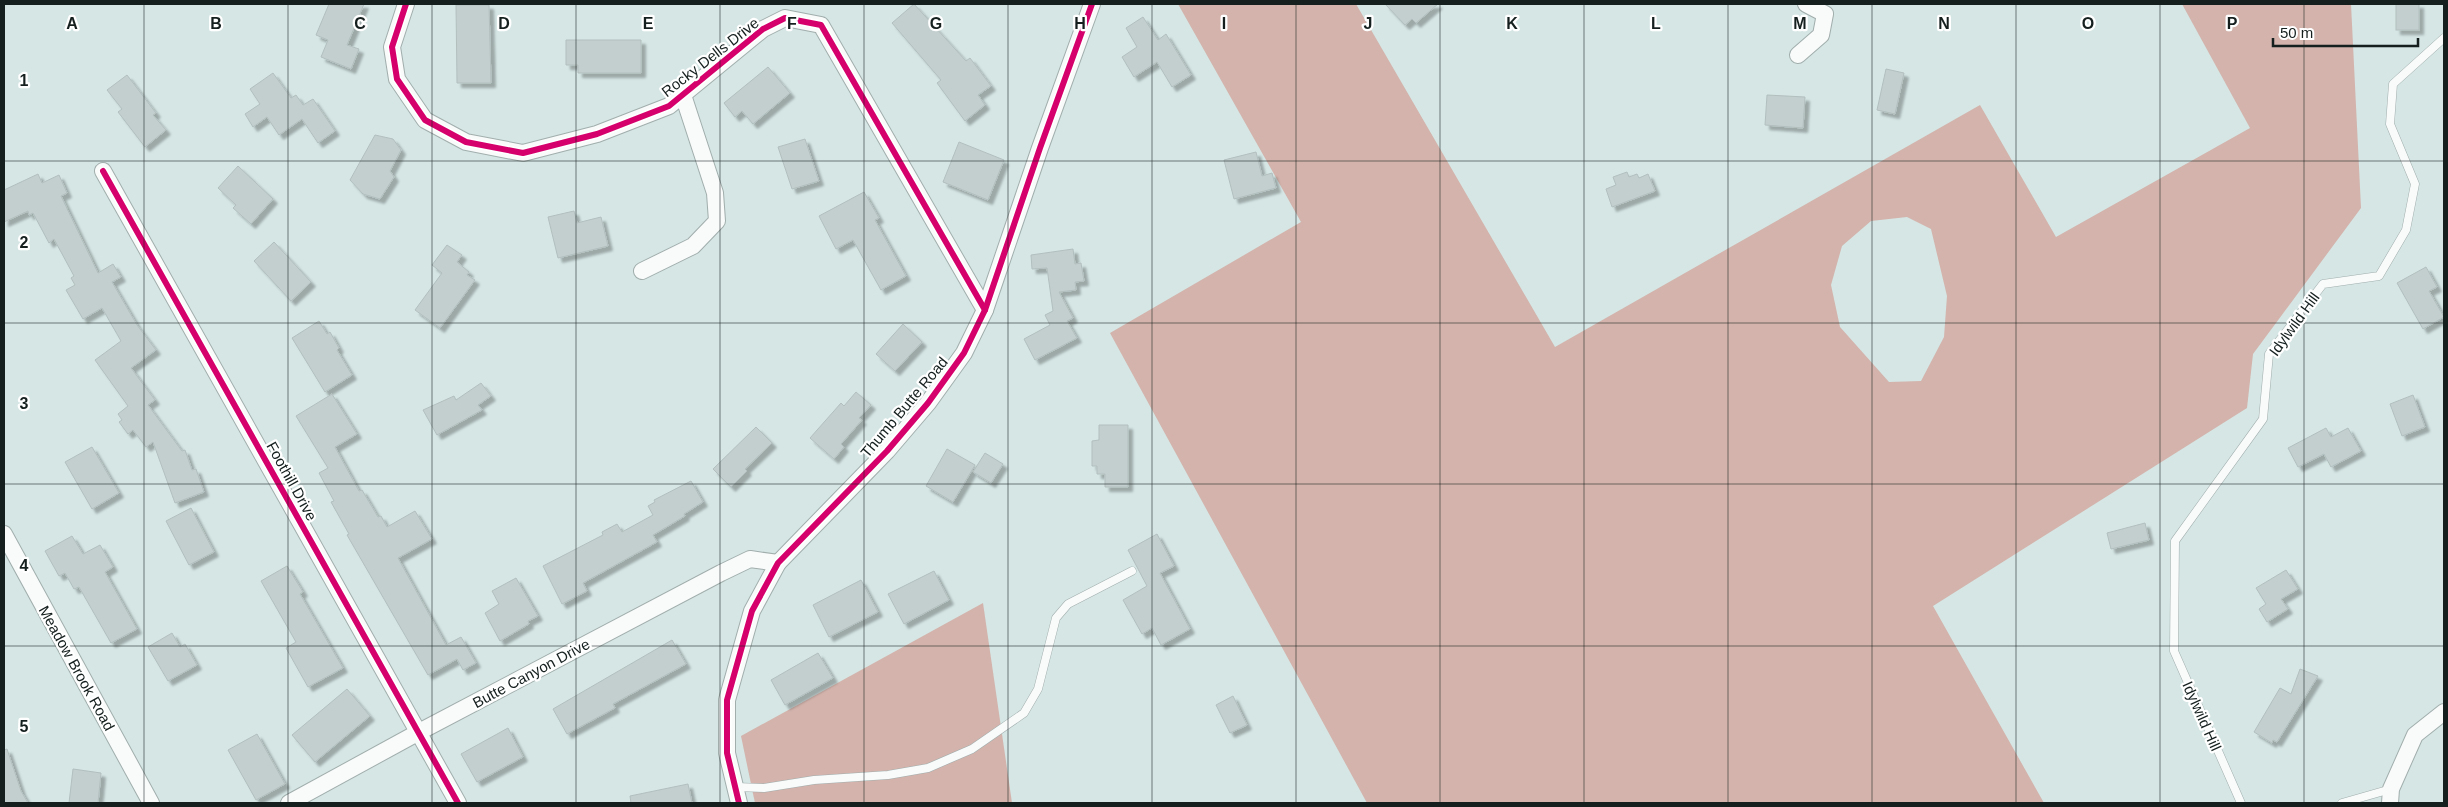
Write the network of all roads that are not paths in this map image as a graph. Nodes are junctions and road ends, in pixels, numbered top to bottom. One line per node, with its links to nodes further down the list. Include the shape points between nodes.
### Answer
1 (406, 4): 6 (street, Rocky Dells Drive, via 392,47 397,79 425,120 466,142 522,153 597,134 669,106)
2 (1092, 4): 9 (street, Thumb Butte Road)
3 (1806, 4): 5 (street, via 1825,14 1821,35)
4 (2444, 38): 21 (lane, Idylwild Hill, via 2393,84 2390,124 2415,184 2406,230 2379,276 2323,284 2269,354 2263,419 2175,541 2174,651)
5 (1798, 55)
6 (683, 95): 8 (street, via 715,193 716,221 693,246); 9 (street, Rocky Dells Drive, via 763,29 785,18 821,25)
7 (103, 171): 14 (street, Foothill Drive)
8 (642, 271)
9 (985, 310): 11 (street, Thumb Butte Road, via 964,353 928,403 887,451)
10 (4, 534): 17 (street, Meadow Brook Road)
11 (778, 563): 14 (street, Butte Canyon Drive, via 750,559); 15 (street, Thumb Butte Road, via 752,611 727,700 727,753)
12 (1132, 571): 15 (lane, via 1068,604 1056,618 1038,688 1024,713 972,749 928,768 904,772 764,788)
13 (2444, 712): 16 (street, via 2415,735)
14 (419, 732): 18 (street, Butte Canyon Drive); 19 (street, Foothill Drive)
15 (735, 787): 20 (street, Thumb Butte Road)
16 (2391, 796): 22 (lane)
17 (151, 803)
18 (289, 803)
19 (458, 803)
20 (739, 803)
21 (2240, 803)
22 (2342, 803)

